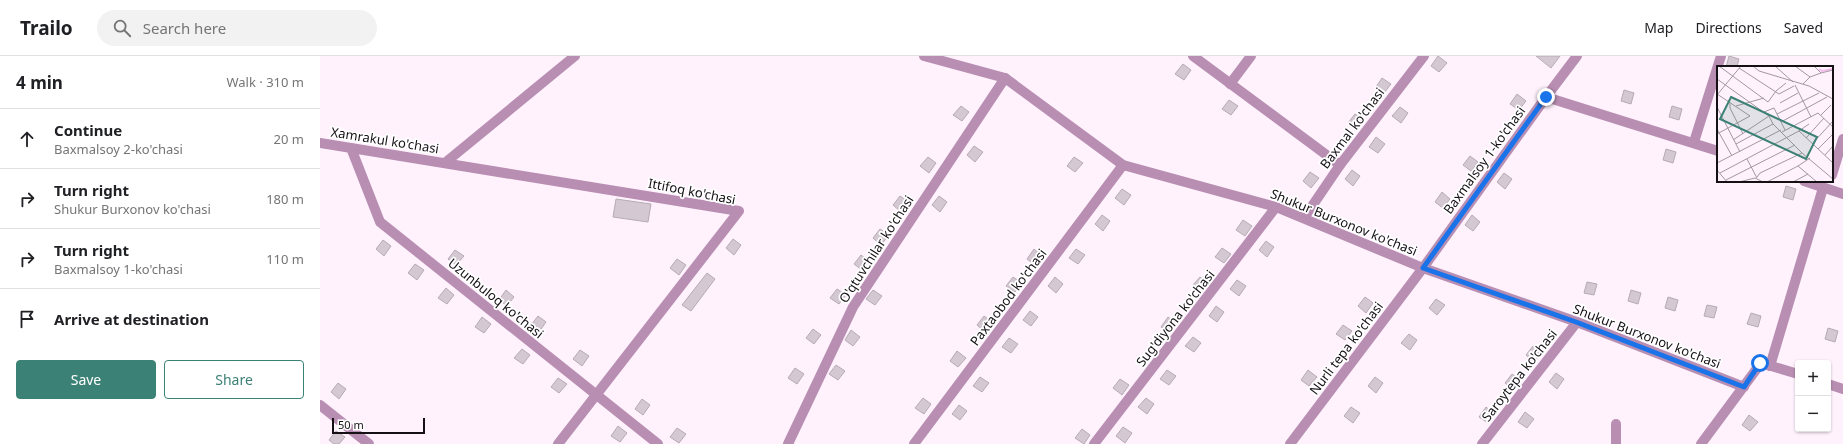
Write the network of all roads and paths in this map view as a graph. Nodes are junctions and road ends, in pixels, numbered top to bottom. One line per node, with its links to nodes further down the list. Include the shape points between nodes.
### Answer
1 (575, 56): 16 (street)
2 (924, 56): 8 (street, Shukur Burxonov ko'chasi)
3 (1193, 56): 9 (street)
4 (1251, 56): 9 (street)
5 (1424, 56): 18 (street, Baxmal ko'chasi)
6 (1577, 56): 10 (street, Baxmalsoy 1-ko'chasi)
7 (1720, 56): 12 (street)
8 (1004, 78): 17 (street, Shukur Burxonov ko'chasi); 38 (street, O'qtuvchilar ko'chasi, via 852,306)
9 (1230, 84): 18 (street)
10 (1546, 97): 12 (street); 25 (street, Baxmalsoy 1-ko'chasi)
11 (1843, 138): 19 (street)
12 (1694, 142): 15 (street)
13 (320, 143): 14 (street, Xamrakul ko'chasi)
14 (351, 148): 16 (street, Xamrakul ko'chasi); 32 (street, Uzunbuloq ko'chasi, via 380,222)
15 (1717, 150)
16 (446, 162): 32 (street, Ittifoq ko'chasi, via 739,210)
17 (1123, 165): 23 (street, Shukur Burxonov ko'chasi); 39 (street, Paxtaobod ko'chasi)
18 (1340, 165): 24 (street, Baxmal ko'chasi)
19 (1833, 172)
20 (1809, 182): 21 (street)
21 (1827, 186): 22 (street); 27 (street)
22 (1843, 194)
23 (1276, 207): 24 (street, Shukur Burxonov ko'chasi); 40 (street, Sug'diyona ko'chasi)
24 (1304, 218): 25 (street, Shukur Burxonov ko'chasi)
25 (1423, 268): 26 (street, Shukur Burxonov ko'chasi); 41 (street, Nurli tepa ko'chasi)
26 (1576, 322): 30 (street, Shukur Burxonov ko'chasi); 42 (street, Saroytepa ko'chasi)
27 (1770, 366): 28 (street); 30 (street, via 1760,363)
28 (1795, 373)
29 (1831, 385): 31 (street)
30 (1744, 387): 44 (street)
31 (1843, 389)
32 (596, 395): 36 (street, Ittifoq ko'chasi); 37 (street, Uzunbuloq ko'chasi)
33 (320, 405): 35 (street)
34 (1616, 424): 43 (street)
35 (369, 444)
36 (558, 444)
37 (658, 444)
38 (788, 444)
39 (914, 444)
40 (1094, 444)
41 (1290, 444)
42 (1482, 444)
43 (1616, 444)
44 (1701, 444)

